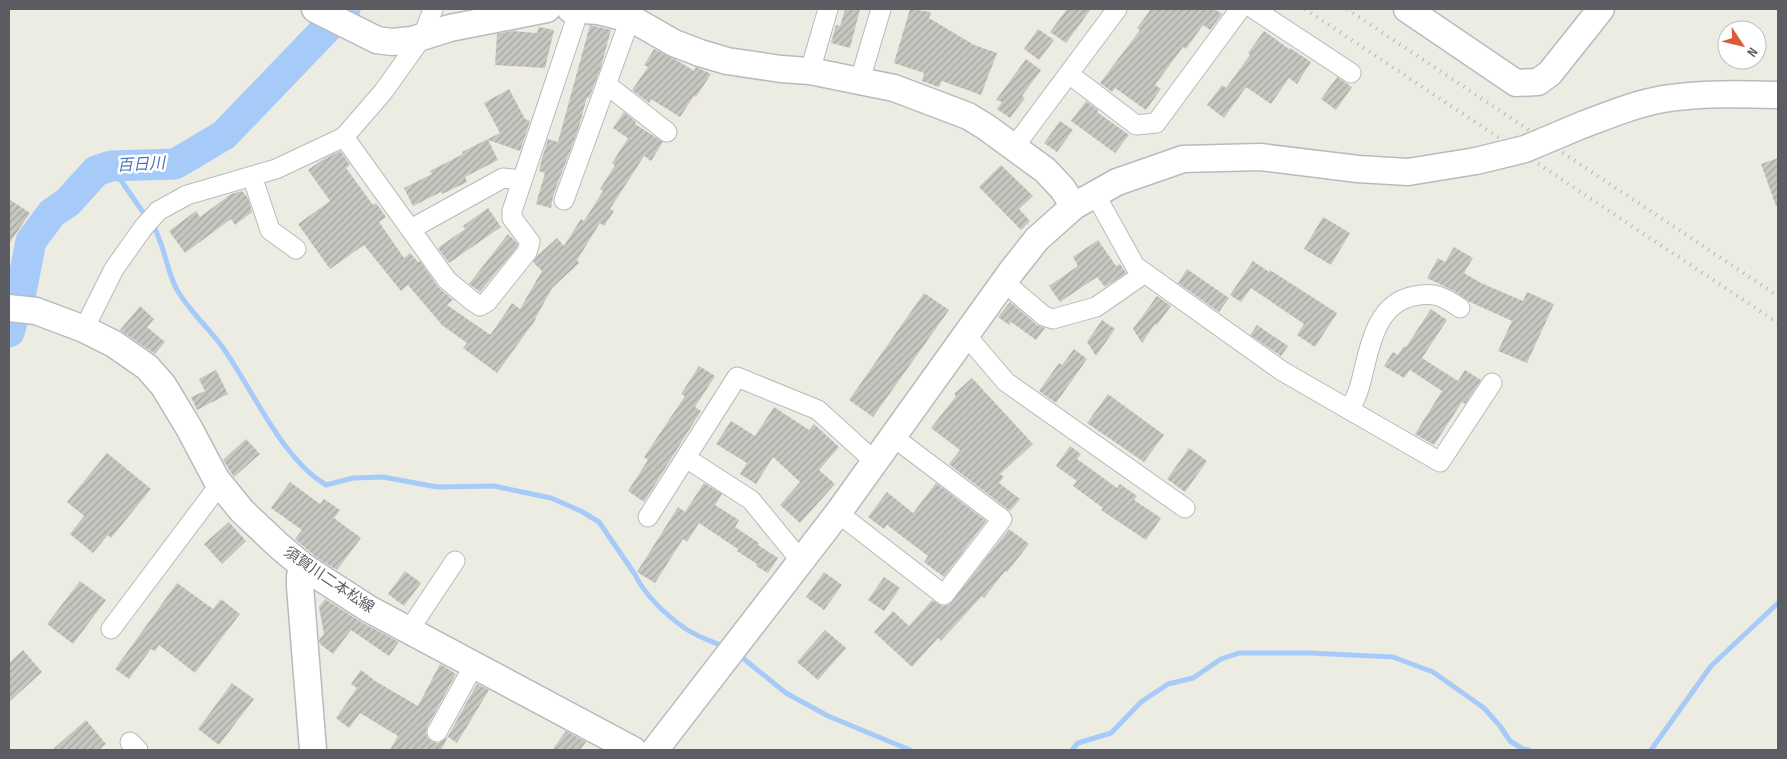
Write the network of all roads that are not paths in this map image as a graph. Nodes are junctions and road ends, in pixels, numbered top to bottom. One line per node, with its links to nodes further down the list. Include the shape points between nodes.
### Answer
1 (315, 9): 13 (street, via 377,40 392,42)
2 (433, 9): 13 (street)
3 (547, 9): 13 (street)
4 (575, 9): 12 (street); 24 (street)
5 (828, 9): 14 (street)
6 (881, 9): 17 (street)
7 (1118, 9): 16 (street)
8 (1240, 9): 16 (street, via 1156,123 1136,125)
9 (1254, 9): 15 (street)
10 (1407, 9): 11 (street, via 1516,83 1538,82 1550,73)
11 (1601, 9)
12 (630, 19): 14 (street, via 700,54 781,70); 18 (street)
13 (423, 36): 21 (street, via 383,92)
14 (810, 71): 17 (street)
15 (1351, 73)
16 (1069, 74): 22 (street)
17 (860, 80): 22 (street, via 894,88 968,116)
18 (606, 84): 20 (street); 25 (street)
19 (1778, 95): 26 (street, bridge, via 1663,99 1628,108 1525,149 1408,172 1260,157 1183,159 1117,182)
20 (667, 132)
21 (344, 137): 23 (street); 27 (street)
22 (1014, 148): 26 (street, via 1062,188)
23 (252, 176): 28 (street, via 270,230); 33 (street, via 187,194 158,212 114,269)
24 (522, 180): 27 (street, via 502,178); 27 (street, via 512,218 530,242 527,252 487,302 480,306 447,280)
25 (564, 200)
26 (1084, 200): 29 (street, via 1135,266); 30 (street, via 1037,239)
27 (411, 229)
28 (296, 249)
29 (1145, 273): 30 (street, via 1096,307 1053,319 1044,316); 36 (street, via 1282,371)
30 (1004, 282): 34 (street)
31 (9, 308): 33 (street, 須賀川二本松線, via 36,311)
32 (1460, 308): 36 (street, via 1440,296 1426,294 1409,297 1390,307 1367,349 1360,387)
33 (84, 329): 40 (street, 須賀川二本松線, via 114,344 147,367 163,385)
34 (965, 334): 37 (street); 41 (street, via 1006,382)
35 (1492, 383): 36 (street, via 1440,462)
36 (1350, 410)
37 (892, 436): 39 (street); 42 (street, via 1002,519 944,596)
38 (686, 458): 39 (street, via 738,377 818,410); 43 (street); 45 (street, via 751,500)
39 (874, 461): 42 (street)
40 (220, 484): 46 (street, 須賀川二本松線, via 242,510); 47 (street)
41 (1185, 508)
42 (838, 513): 45 (street)
43 (648, 518)
44 (455, 561): 48 (street)
45 (800, 561): 53 (street)
46 (304, 567): 48 (street, 須賀川二本松線); 51 (street, via 300,586)
47 (111, 629)
48 (410, 630): 49 (street, 須賀川二本松線)
49 (474, 665): 50 (street); 52 (street, 須賀川二本松線)
50 (437, 732)
51 (313, 750)
52 (633, 750)
53 (655, 750)

